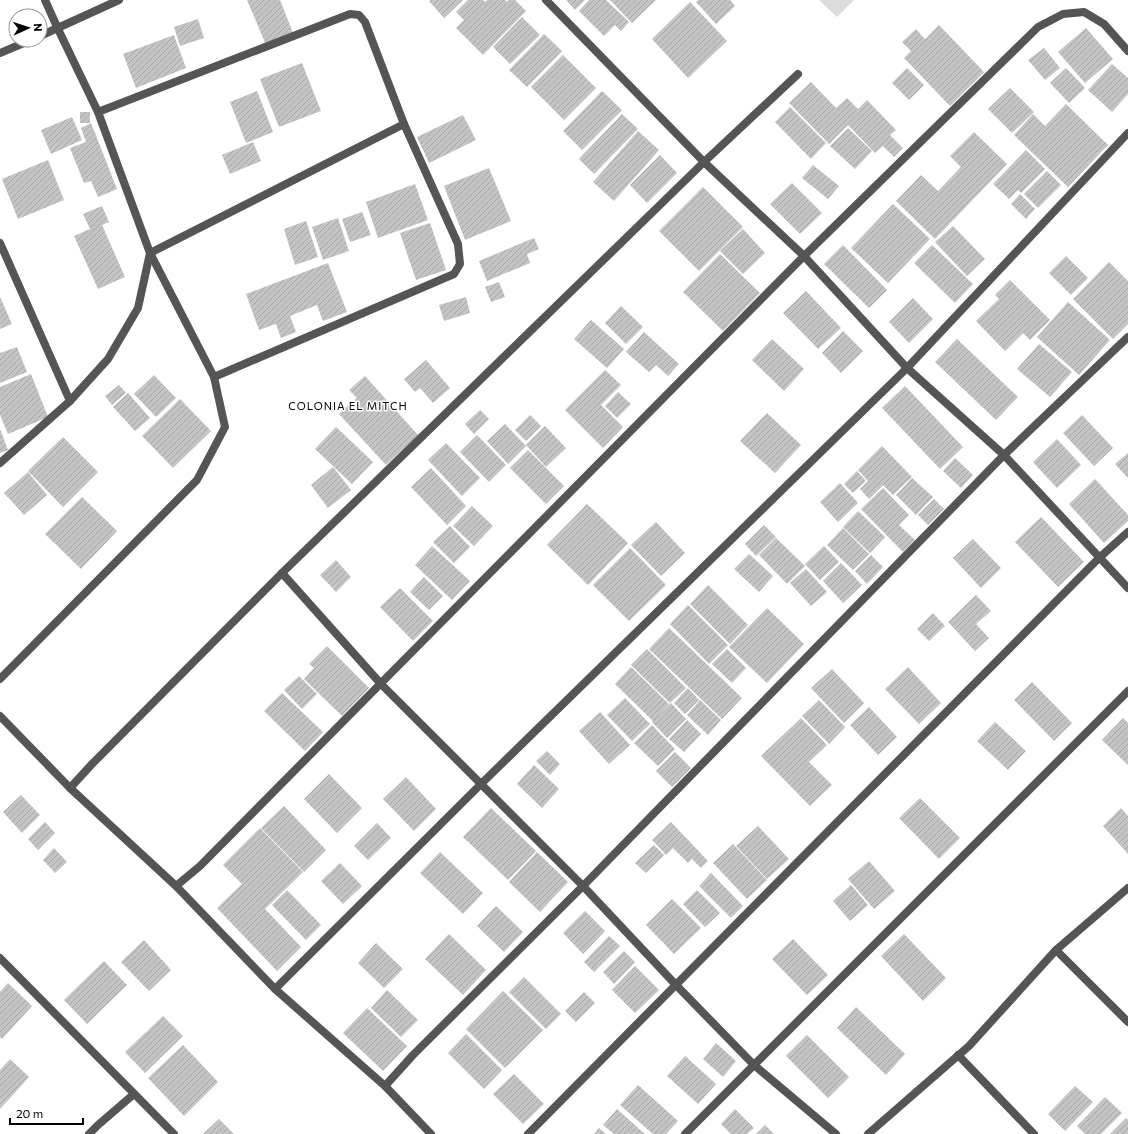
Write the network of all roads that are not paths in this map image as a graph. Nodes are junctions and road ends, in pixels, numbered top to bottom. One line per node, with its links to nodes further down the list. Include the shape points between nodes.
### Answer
1 (45, 0): 4 (street)
2 (119, 0): 4 (street)
3 (546, 0): 13 (street)
4 (58, 29): 5 (street); 10 (street)
5 (48, 33)
6 (12, 48): 8 (street)
7 (1128, 51): 16 (street, via 1104,24 1084,12 1062,14 1038,27)
8 (0, 53)
9 (798, 74): 13 (street)
10 (98, 112): 11 (street, via 350,14 359,15 366,22); 15 (street)
11 (404, 124): 15 (street); 19 (street, via 458,244 460,264 454,274)
12 (1128, 133): 18 (street)
13 (704, 162): 16 (street); 25 (street)
14 (0, 242): 20 (street)
15 (150, 253): 19 (street); 20 (street, via 138,308 108,359)
16 (804, 256): 18 (street); 28 (street)
17 (1128, 337): 21 (street)
18 (907, 368): 21 (street); 31 (street)
19 (214, 377): 27 (street, via 225,427 197,480)
20 (70, 401): 22 (street)
21 (1004, 455): 24 (street); 34 (street)
22 (0, 463)
23 (1128, 532): 24 (street)
24 (1099, 558): 26 (street); 38 (street)
25 (282, 573): 28 (street); 32 (street)
26 (1128, 588)
27 (0, 679)
28 (381, 684): 31 (street); 33 (street, via 200,866)
29 (1128, 691): 42 (street)
30 (0, 716): 32 (street)
31 (481, 784): 34 (street); 39 (street)
32 (70, 788): 33 (street)
33 (176, 886): 39 (street)
34 (583, 886): 38 (street); 43 (street)
35 (1128, 888): 36 (street)
36 (1056, 950): 40 (street); 41 (street)
37 (0, 958): 44 (street)
38 (676, 985): 42 (street); 48 (street)
39 (275, 989): 43 (street)
40 (1128, 1022)
41 (958, 1055): 51 (street); 52 (street)
42 (754, 1065): 49 (street); 50 (street)
43 (385, 1086): 47 (street)
44 (134, 1094): 45 (street); 46 (street)
45 (89, 1134)
46 (174, 1134)
47 (431, 1134)
48 (528, 1134)
49 (685, 1134)
50 (836, 1134)
51 (868, 1134)
52 (1034, 1134)

